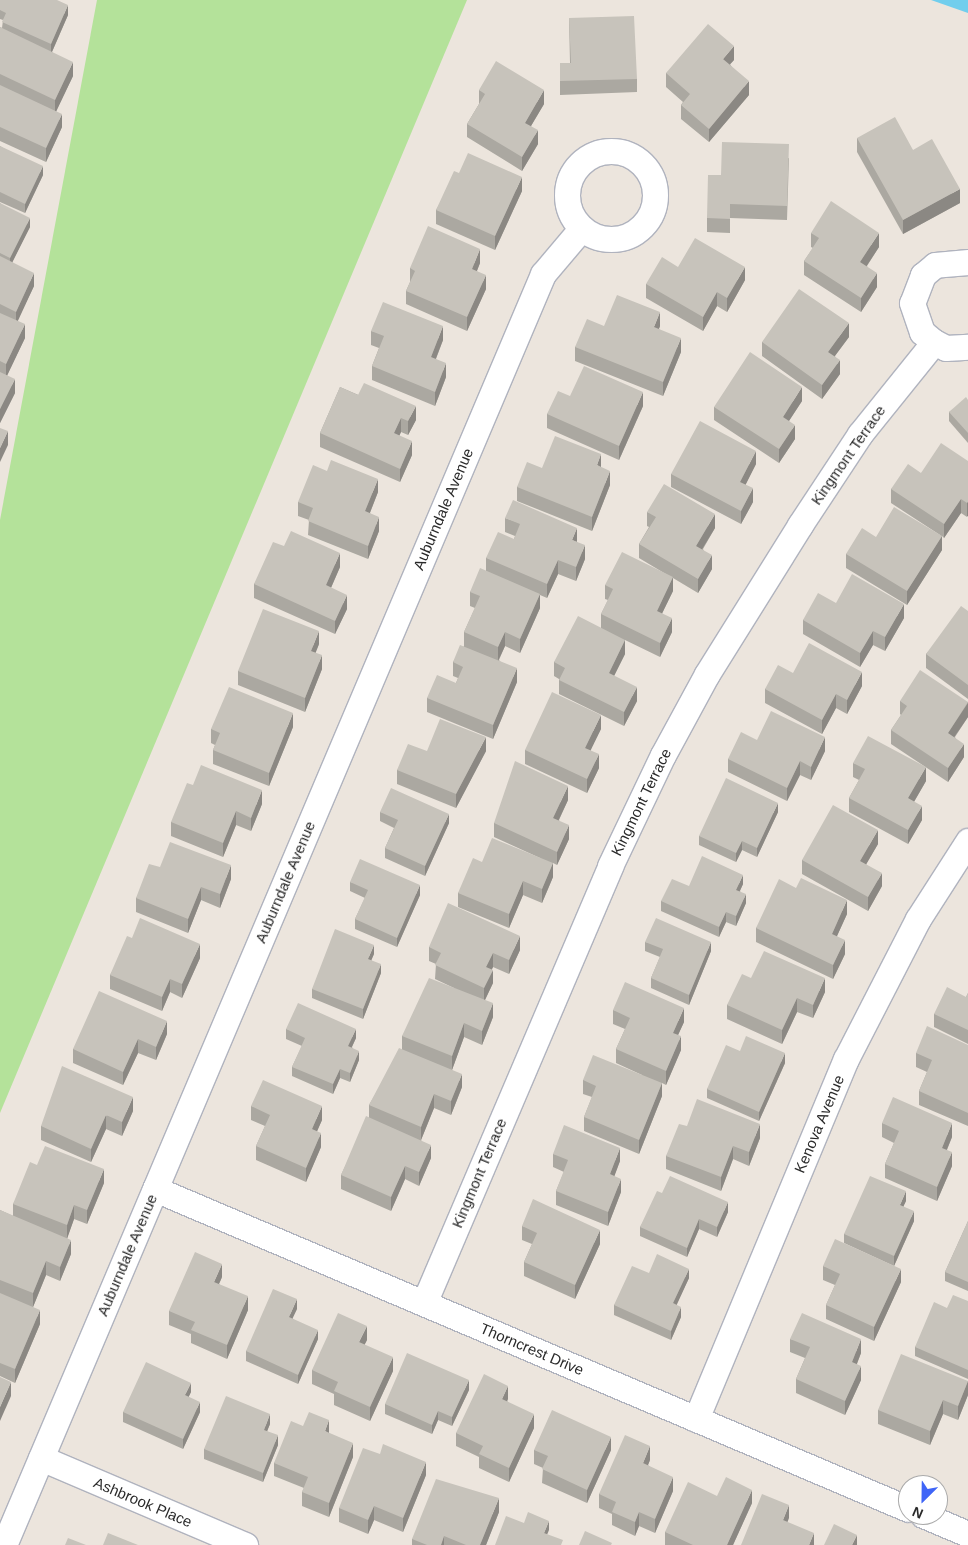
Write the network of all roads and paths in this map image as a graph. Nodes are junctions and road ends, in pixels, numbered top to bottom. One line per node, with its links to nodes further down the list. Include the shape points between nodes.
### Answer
1 (582, 229): 6 (street, Auburndale Avenue, via 543,274)
2 (968, 262): 3 (street, via 935,265 915,288 914,318)
3 (934, 342): 4 (street, via 946,348); 7 (street, Kingmont Terrace, via 860,434 800,525 707,674 663,756 610,866)
4 (968, 347)
5 (968, 841): 8 (street, Kenova Avenue, via 918,919 846,1059)
6 (155, 1189): 7 (street, Thorncrest Drive); 9 (street, Auburndale Avenue)
7 (424, 1302): 8 (street, Thorncrest Drive)
8 (696, 1418): 10 (street, Thorncrest Drive)
9 (41, 1458): 13 (street, Auburndale Avenue); 14 (street, Ashbrook Place)
10 (898, 1505)
11 (948, 1524): 12 (street)
12 (967, 1530)
13 (4, 1545)
14 (245, 1545)

